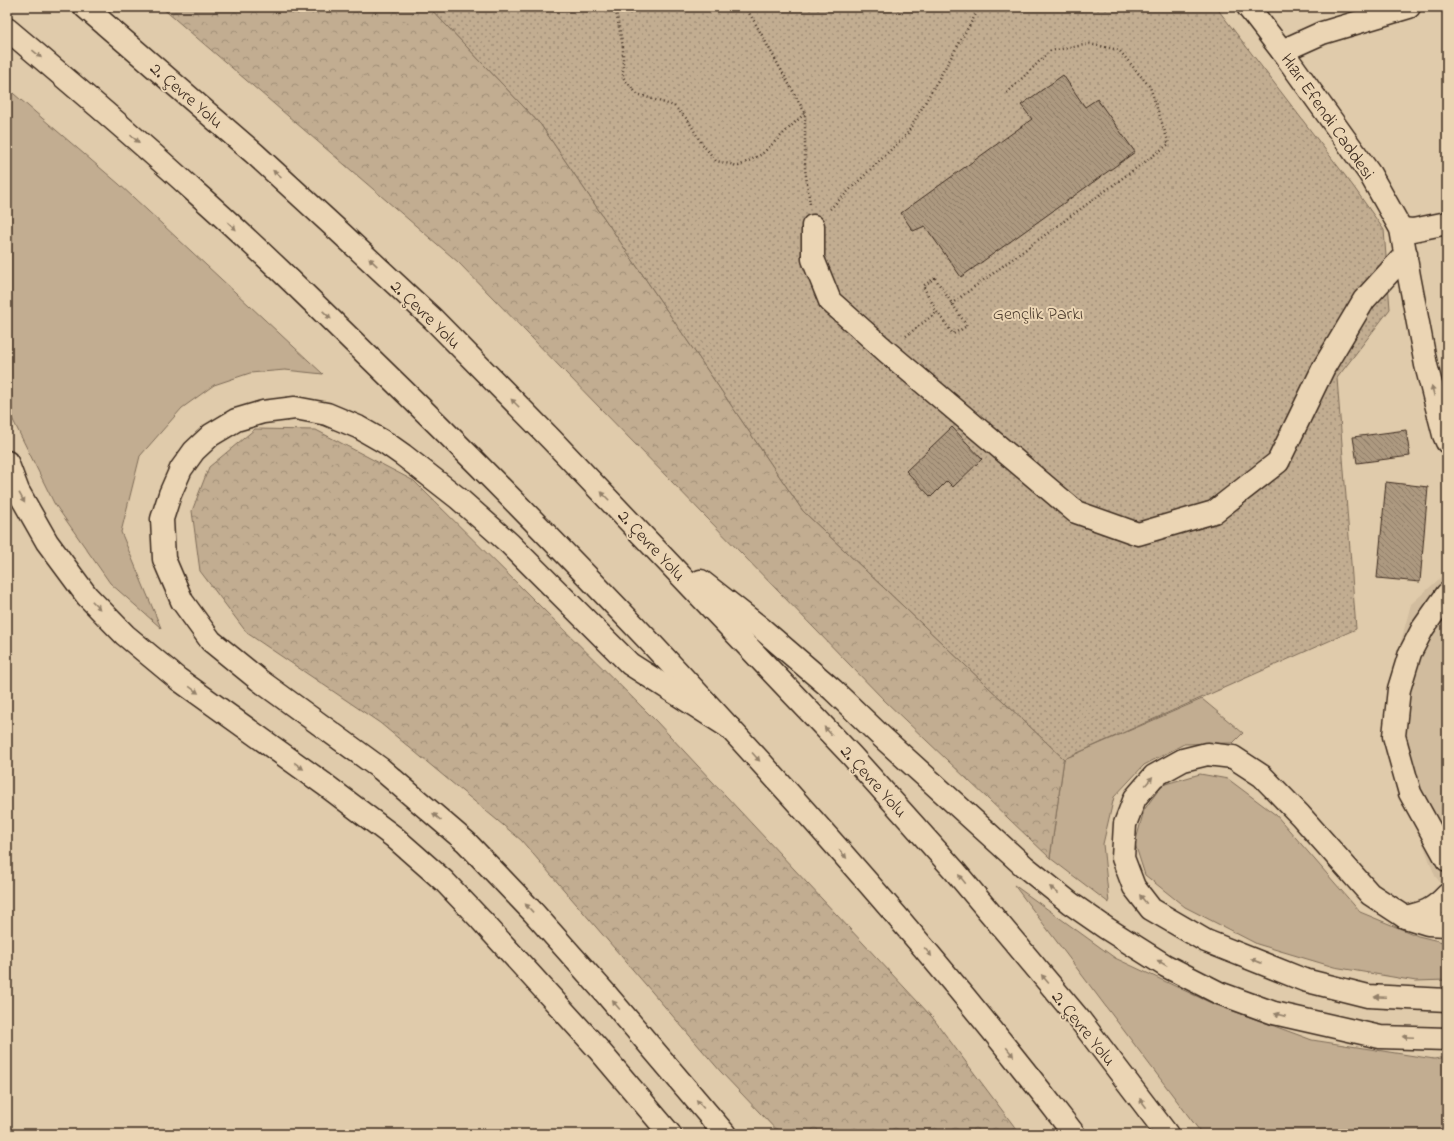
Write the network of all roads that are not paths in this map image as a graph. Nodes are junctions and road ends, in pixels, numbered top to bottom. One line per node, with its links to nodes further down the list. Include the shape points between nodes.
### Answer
1 (85, 7): 12 (main road, 2. Çevre Yolu, one-way to 1, via 551,438 360,250 255,154)
2 (1248, 7): 5 (main road, Hızır Efendi Caddesi)
3 (1410, 7): 5 (main road, via 1322,33)
4 (7, 29): 14 (main road, one-way to 14, via 194,190 296,285 588,576)
5 (1282, 51): 8 (main road, Hızır Efendi Caddesi, via 1370,174)
6 (1447, 223): 8 (main road, via 1413,230)
7 (813, 226): 9 (main road, via 812,259 830,301 1076,512 1138,534 1214,512 1278,462 1324,367 1364,300)
8 (1402, 229): 9 (main road)
9 (1406, 254): 10 (main road, one-way to 9, via 1426,365)
10 (1447, 442)
11 (7, 462): 21 (main road, one-way to 21, via 18,490 47,542 87,596 125,634 178,679 324,784 394,838 444,881 598,1049)
12 (642, 535): 20 (main road, one-way to 12, via 1380,1037 1274,1013 1219,993 1166,966 1070,903 1024,866 762,629); 24 (main road, 2. Çevre Yolu, one-way to 12, via 1080,1020 954,870 851,755)
13 (1447, 594): 15 (main road, via 1423,628 1410,653 1399,690 1394,736 1410,793)
14 (730, 728): 22 (main road, one-way to 14, via 606,994 466,842 381,769 259,680 211,641 182,601 164,560 162,519 181,469 194,451 211,435 236,420 263,412 295,408 327,414 358,427 403,454 510,544 630,664); 23 (main road, one-way to 23, via 814,820 928,952)
15 (1447, 860)
16 (1447, 895): 17 (main road, via 1423,913)
17 (1405, 917): 18 (main road, via 1428,924); 19 (main road, one-way to 17, via 1368,996 1304,980 1206,941 1151,910 1134,887 1123,858 1125,824 1135,798 1154,776 1183,760 1207,754 1233,757 1262,776 1370,894)
18 (1447, 925)
19 (1447, 1000)
20 (1447, 1039)
21 (670, 1134)
22 (725, 1134)
23 (1074, 1134)
24 (1167, 1134)

